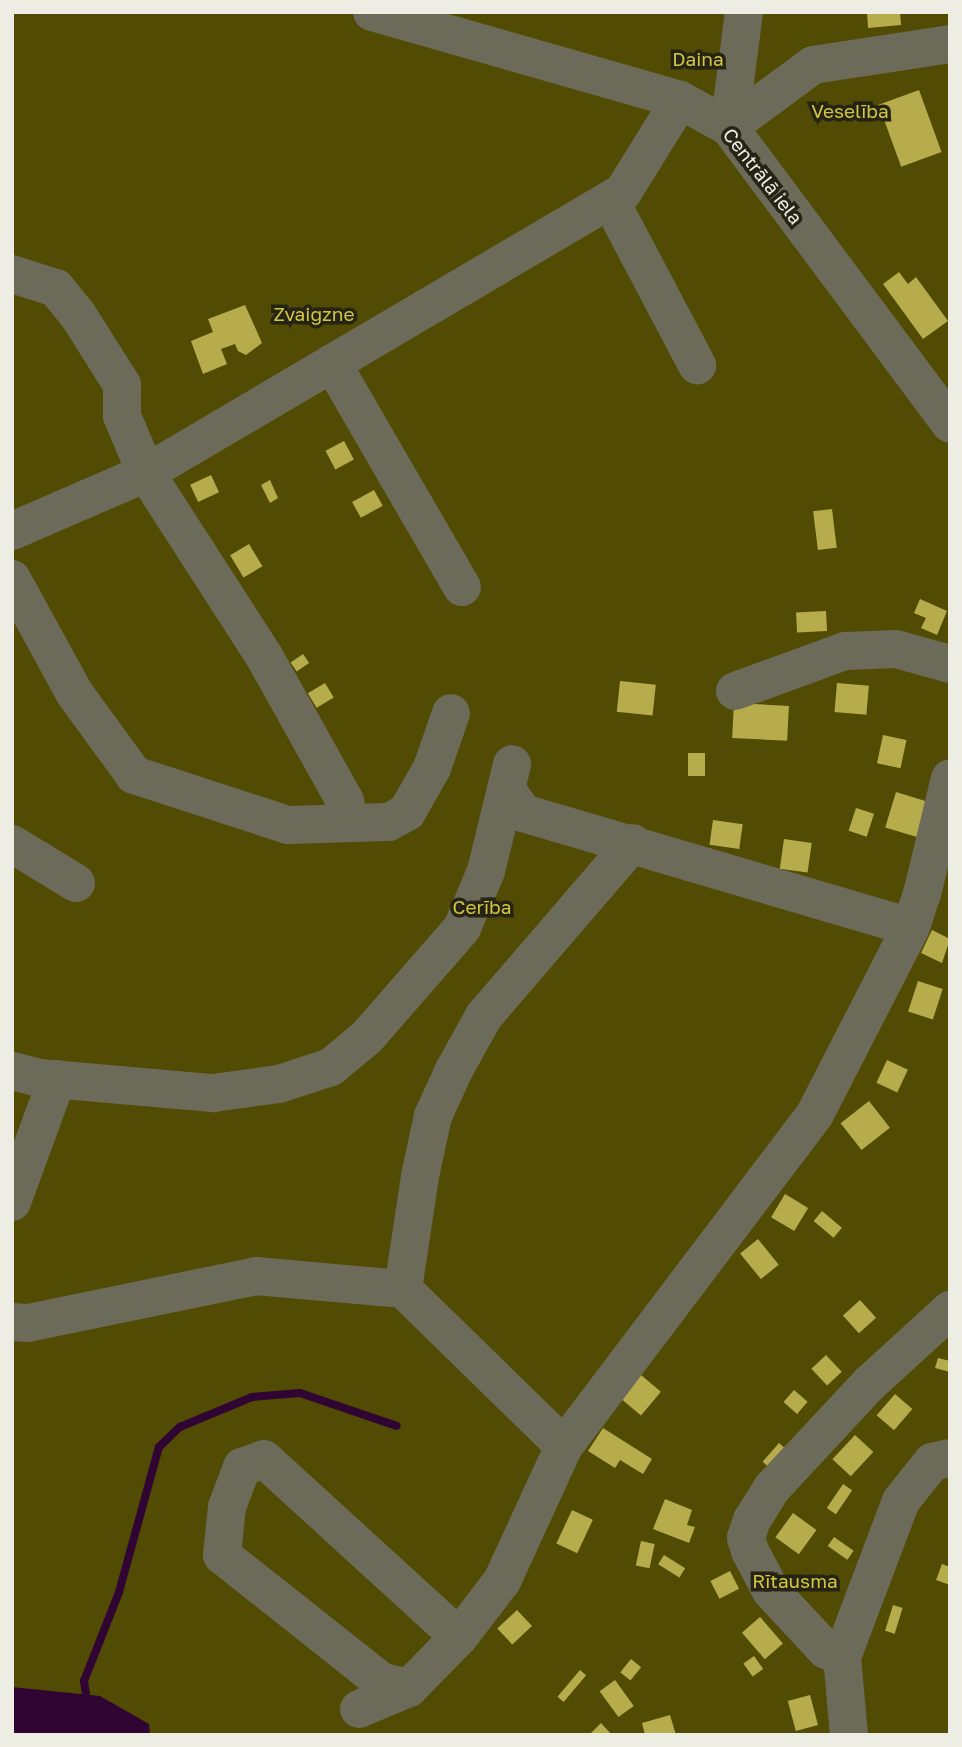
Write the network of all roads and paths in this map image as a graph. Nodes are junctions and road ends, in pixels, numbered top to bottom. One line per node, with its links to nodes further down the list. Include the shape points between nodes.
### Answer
1 (744, 12): 5 (street)
2 (391, 14): 4 (street, Centrālā iela)
3 (950, 44): 5 (street, via 813,65)
4 (680, 100): 5 (street, Centrālā iela); 6 (street, via 623,192)
5 (729, 127): 10 (street, Centrālā iela)
6 (610, 200): 8 (street); 9 (street)
7 (12, 274): 11 (street, via 56,288 78,315 122,385 122,416)
8 (332, 363): 11 (street); 14 (street)
9 (697, 365)
10 (950, 425)
11 (146, 472): 12 (street); 19 (street, via 264,656 345,802)
12 (12, 531)
13 (12, 579): 19 (street, via 75,694 134,775 288,825)
14 (462, 587)
15 (950, 664): 16 (street, via 896,649 845,651)
16 (735, 691)
17 (451, 713): 19 (street, via 432,768 407,812 389,822)
18 (950, 778): 23 (street)
19 (349, 821)
20 (633, 843): 23 (street); 25 (street, via 523,813 509,776 486,871 462,928 367,1037 331,1067 279,1084 213,1093); 27 (street, via 484,1016 454,1070 433,1116)
21 (12, 844): 22 (street)
22 (76, 883)
23 (911, 927): 30 (street, via 815,1114)
24 (12, 1072): 25 (street)
25 (57, 1079): 26 (street)
26 (12, 1202)
27 (403, 1289): 29 (street, via 256,1276); 30 (street)
28 (950, 1310): 33 (street, via 869,1384 772,1488 746,1538 771,1591 826,1650)
29 (12, 1322)
30 (564, 1446): 32 (street, via 502,1581)
31 (950, 1458): 33 (street, via 932,1462 901,1501)
32 (459, 1637): 34 (street); 34 (street, via 264,1460 243,1467 226,1507 222,1555 382,1682)
33 (842, 1657): 36 (street)
34 (409, 1688): 35 (street)
35 (359, 1709)
36 (849, 1735)

